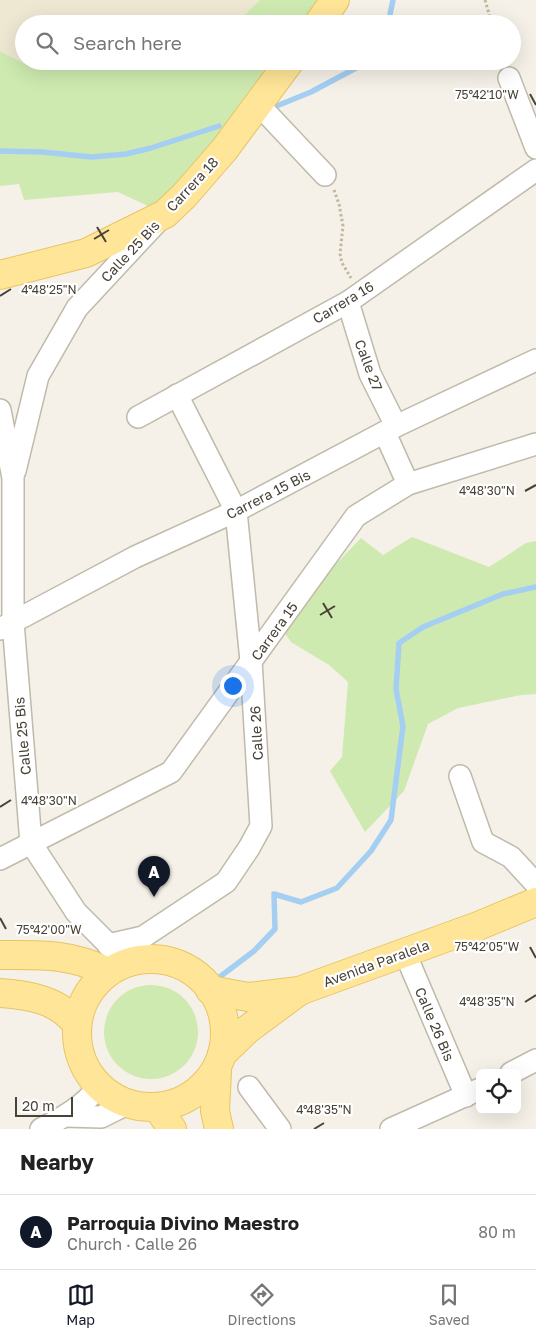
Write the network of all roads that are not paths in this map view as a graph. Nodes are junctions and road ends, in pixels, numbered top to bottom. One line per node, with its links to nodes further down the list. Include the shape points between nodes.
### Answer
1 (336, 0): 2 (main road)
2 (325, 15)
3 (283, 70): 5 (main road, Carrera 18)
4 (509, 78): 6 (street)
5 (258, 104): 8 (street); 9 (main road, Carrera 18, via 224,150)
6 (536, 148)
7 (536, 170): 11 (street, Carrera 16)
8 (325, 174)
9 (165, 214): 10 (main road, Carrera 18, via 86,253); 18 (street, Calle 25 Bis, via 77,308 38,376)
10 (0, 275)
11 (355, 297): 13 (street, Carrera 16); 16 (street, Calle 27, via 370,374)
12 (536, 360): 16 (street, Carrera 15 Bis)
13 (177, 395): 15 (street, Carrera 16); 20 (street, Calle 26)
14 (0, 410): 18 (street, Calle 25 Bis)
15 (138, 417)
16 (391, 430): 19 (street, Calle 27); 20 (street, Carrera 15 Bis)
17 (536, 444): 19 (street, Carrera 15)
18 (6, 481): 21 (street, Calle 25 Bis)
19 (408, 484): 22 (street, Carrera 15, via 356,516)
20 (236, 511): 21 (street, Carrera 15 Bis, via 135,557); 22 (street, Calle 26)
21 (6, 625): 24 (street, Calle 25 Bis)
22 (251, 662): 24 (street, Carrera 15, via 171,772); 30 (street, Calle 26, via 261,826 226,882)
23 (460, 776): 26 (street, via 483,842 511,857)
24 (31, 843): 25 (street, Carrera 15); 30 (street, Calle 25 Bis, via 76,912)
25 (0, 859)
26 (536, 884)
27 (536, 902): 28 (main road, Avenida Paralela)
28 (405, 953): 32 (main road, Avenida Paralela); 40 (street, Calle 26 Bis)
29 (0, 955): 30 (main road, via 67,957 88,962)
30 (113, 959): 31 (main road, via 146,958 175,962 192,971); 34 (main road, via 86,995)
31 (210, 990): 32 (main road, Avenida Paralela, via 248,997); 36 (main road, via 222,1022)
32 (299, 991): 36 (main road, Avenida Paralela, via 248,1029)
33 (0, 993): 34 (main road, via 38,998 57,1006)
34 (77, 1025): 38 (main road, via 83,1056)
35 (536, 1060): 37 (street)
36 (219, 1062): 43 (main road, via 207,1084 176,1104); 46 (main road, via 215,1111)
37 (519, 1069)
38 (100, 1085): 41 (main road); 42 (street)
39 (249, 1087): 47 (street)
40 (473, 1092): 48 (street)
41 (125, 1105): 43 (main road); 44 (street)
42 (67, 1116): 44 (street); 45 (street)
43 (165, 1118)
44 (103, 1123)
45 (41, 1129)
46 (219, 1129)
47 (280, 1129)
48 (391, 1129)

